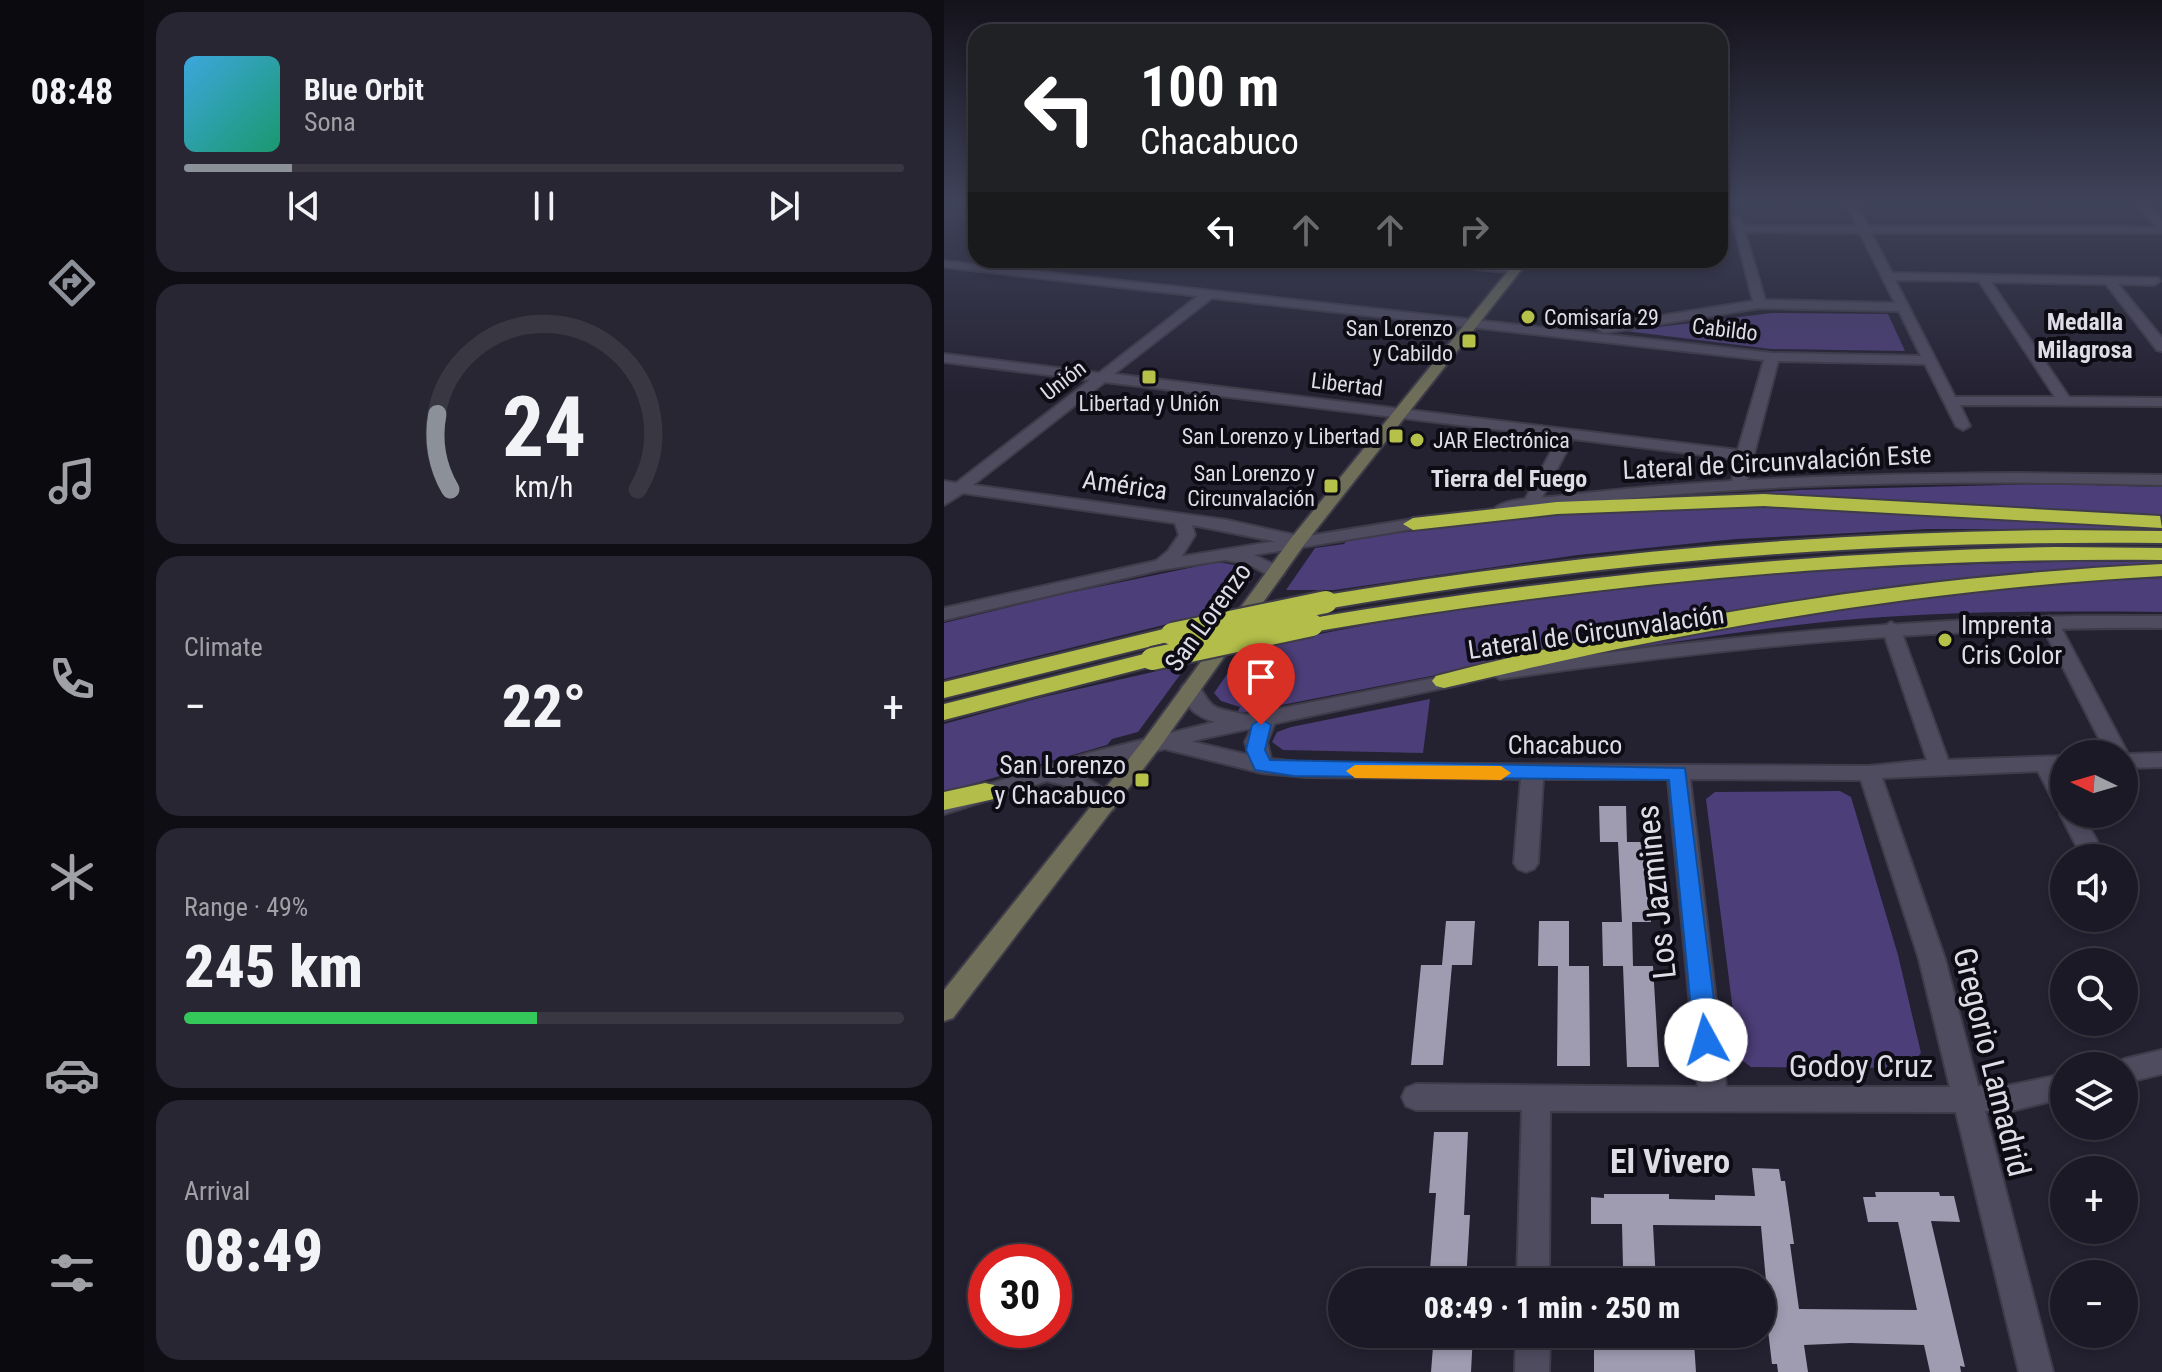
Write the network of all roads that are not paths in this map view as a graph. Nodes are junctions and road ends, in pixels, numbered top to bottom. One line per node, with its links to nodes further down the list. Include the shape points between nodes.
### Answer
1 (968, 267): 8 (street)
2 (1750, 267): 12 (street)
3 (1882, 267): 6 (street)
4 (977, 268): 11 (street, Cabildo)
5 (1517, 268): 14 (main road, San Lorenzo)
6 (1886, 276): 7 (street); 13 (street)
7 (1983, 278): 9 (street); 22 (street)
8 (944, 280)
9 (2109, 280): 10 (street); 16 (street)
10 (2154, 281)
11 (1209, 294): 14 (street, Cabildo); 20 (street, Unión)
12 (1760, 304): 13 (street); 15 (street)
13 (1902, 307): 19 (street)
14 (1474, 322): 15 (street, Cabildo); 24 (main road, San Lorenzo)
15 (1580, 333): 17 (street, Cabildo)
16 (2162, 347)
17 (1772, 357): 19 (street, Cabildo); 27 (street)
18 (944, 358): 20 (street, Libertad)
19 (1929, 360): 21 (street)
20 (1102, 378): 24 (street, Libertad); 30 (street, Unión)
21 (1950, 401): 22 (street); 25 (street)
22 (2065, 402): 23 (street)
23 (2162, 402)
24 (1401, 413): 26 (street, Libertad); 33 (main road, San Lorenzo)
25 (1963, 426)
26 (1568, 435): 27 (street, Libertad); 32 (street)
27 (1744, 455): 29 (street)
28 (2162, 480): 29 (street, Lateral de Circunvalación Este, via 1927,479)
29 (1739, 486): 32 (street, Lateral de Circunvalación Este)
30 (952, 487): 31 (street, Unión); 34 (street, América)
31 (944, 500)
32 (1530, 505): 36 (street, Lateral de Circunvalación Este)
33 (1324, 509): 37 (street, via 1340,524); 39 (main road, San Lorenzo)
34 (1182, 519): 39 (street, América); 42 (street, via 1187,535)
35 (2162, 522): 36 (highway, via 1764,500 1557,508)
36 (1413, 524): 37 (street, Lateral de Circunvalación Este)
37 (1380, 528): 39 (street, Lateral de Circunvalación Este)
38 (2162, 537): 51 (highway, bridge, via 1954,537 1726,549 1511,573 1326,602)
39 (1298, 541): 41 (street, Lateral de Circunvalación Este); 44 (main road, San Lorenzo)
40 (2162, 554): 52 (highway, bridge, via 1959,554 1735,566 1513,591 1152,659)
41 (1212, 555): 42 (street, Lateral de Circunvalación Este); 44 (street, via 1246,558)
42 (1160, 565): 45 (street, Lateral de Circunvalación Este)
43 (2162, 570): 49 (highway, via 1997,580 1788,608)
44 (1276, 572): 50 (main road, San Lorenzo)
45 (944, 614)
46 (2049, 622): 47 (street, Lateral de Circunvalación); 48 (street, Lateral de Circunvalación); 54 (street)
47 (2162, 622)
48 (1891, 628): 49 (street, Lateral de Circunvalación, via 1697,645); 60 (street)
49 (1444, 681): 53 (street, Lateral de Circunvalación)
50 (1191, 688): 53 (street, via 1192,700 1202,710); 55 (main road, San Lorenzo)
51 (944, 690)
52 (944, 712)
53 (1259, 719): 55 (street, Lateral de Circunvalación); 59 (street, via 1256,742)
54 (2111, 740)
55 (1157, 744): 59 (street, Chacabuco); 64 (street, Lateral de Circunvalación); 67 (main road, San Lorenzo)
56 (2162, 760): 57 (street)
57 (2138, 761)
58 (2050, 763): 60 (street, Chacabuco)
59 (1262, 766): 61 (street, Chacabuco)
60 (1940, 767): 63 (street, Chacabuco)
61 (1532, 773): 62 (street, Chacabuco); 70 (street)
62 (1678, 773): 63 (street, Chacabuco); 77 (street, Los Jazmines)
63 (1869, 773): 78 (street, Gregorio Lamadrid, via 1932,959)
64 (1047, 774): 65 (street, Lateral de Circunvalación); 67 (street, via 1078,781)
65 (985, 792): 66 (highway)
66 (944, 804)
67 (1105, 804): 71 (main road, San Lorenzo)
68 (2078, 828): 69 (street)
69 (2085, 841)
70 (1526, 863)
71 (944, 1010)
72 (2162, 1062): 73 (street)
73 (2138, 1068)
74 (2050, 1089): 78 (street, Godoy Cruz)
75 (1416, 1097): 76 (street, Godoy Cruz)
76 (1536, 1098): 77 (street, Godoy Cruz); 79 (street)
77 (1713, 1100): 78 (street, Godoy Cruz)
78 (1967, 1100): 82 (street, Gregorio Lamadrid)
79 (1533, 1268)
80 (1533, 1348): 81 (street)
81 (1532, 1372)
82 (2036, 1372)

